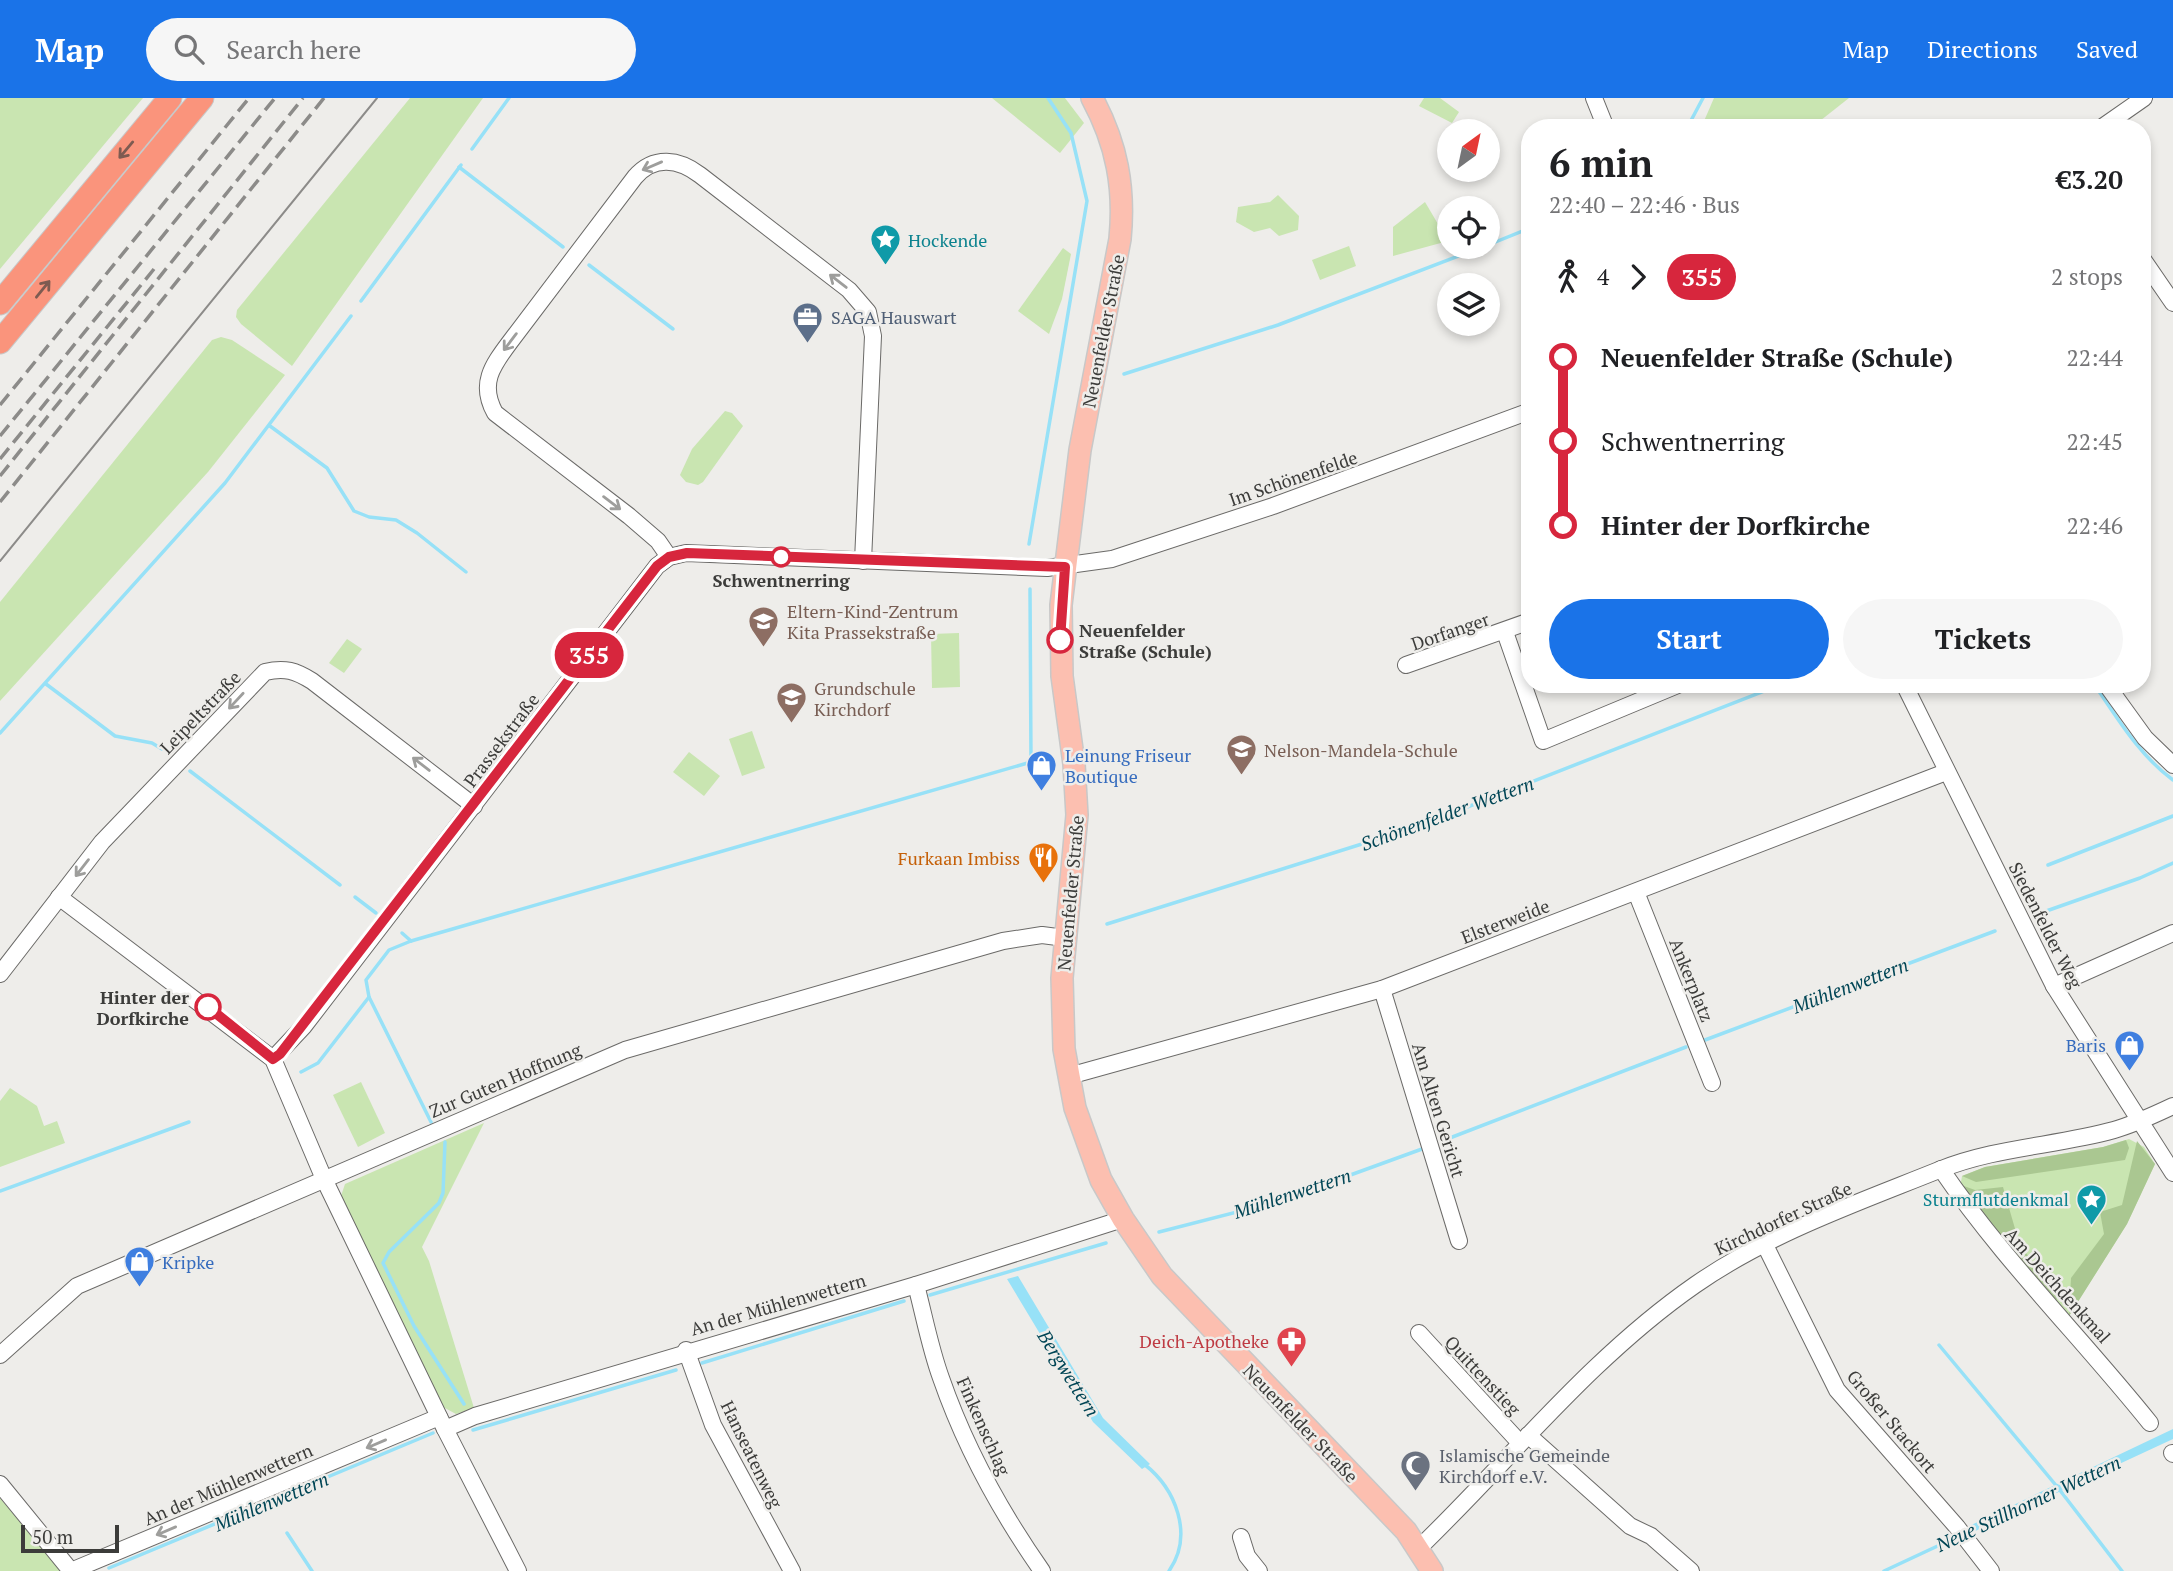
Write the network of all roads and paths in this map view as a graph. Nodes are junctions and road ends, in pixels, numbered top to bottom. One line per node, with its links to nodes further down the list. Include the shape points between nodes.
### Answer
1 (170, 98): 9 (highway, one-way to 9)
2 (202, 98): 11 (highway, one-way to 2)
3 (1092, 98): 15 (main road, Neuenfelder Straße, via 1117,159 1123,211 1080,450)
4 (1594, 98): 6 (street)
5 (2144, 98): 7 (street)
6 (1602, 119)
7 (2114, 119)
8 (2151, 271): 10 (street)
9 (0, 303)
10 (2173, 303)
11 (0, 342)
12 (1521, 414): 15 (street, Im Schönenfelde, via 1273,506 1112,559)
13 (669, 557): 14 (street, via 687,553); 14 (street, one-way to 13, via 873,336 868,312 861,300 687,165 661,162 638,174 490,369 487,399 495,413 629,516); 26 (street, Prassekstraße, via 657,566)
14 (863, 561): 15 (street)
15 (1065, 567): 30 (main road, Neuenfelder Straße, via 1060,653 1077,815)
16 (1521, 625): 17 (street, Dorfanger)
17 (1505, 632): 18 (street, Dorfanger); 19 (street, Dorfanger)
18 (1406, 666)
19 (1521, 678)
20 (1526, 693): 21 (street, Dorfanger, via 1543,741)
21 (1658, 693)
22 (1908, 693): 25 (street, Siedenfelder Weg)
23 (2112, 693): 24 (street, via 2145,738)
24 (2173, 765)
25 (1946, 772): 27 (street, Elsterweide); 32 (street, Siedenfelder Weg)
26 (474, 806): 28 (street, Leipeltstraße, one-way to 28, via 312,681 296,671 265,672 111,832); 34 (street, Prassekstraße, via 304,1026)
27 (1636, 892): 33 (street, Elsterweide); 36 (street, Ankerplatz)
28 (59, 897): 31 (street, Leipeltstraße); 34 (street)
29 (2173, 933): 32 (street)
30 (1065, 938): 35 (main road, Neuenfelder Straße, via 1063,1016); 41 (street, Zur Guten Hoffnung, via 1042,935 1003,941 625,1051)
31 (0, 974)
32 (2054, 986): 38 (street, Siedenfelder Weg)
33 (1382, 989): 35 (street, Elsterweide); 43 (street, Am Alten Gericht)
34 (273, 1059): 41 (street)
35 (1069, 1076): 42 (main road, Neuenfelder Straße, via 1087,1145)
36 (1712, 1083)
37 (2173, 1106): 38 (street, Kirchdorfer Straße)
38 (2139, 1122): 39 (street, Kirchdorfer Straße, via 1993,1152); 40 (street, Siedenfelder Weg)
39 (1941, 1169): 44 (street, Kirchdorfer Straße); 50 (street, Am Deichdenkmal, via 1977,1222)
40 (2173, 1173)
41 (324, 1179): 48 (street, Zur Guten Hoffnung, via 77,1286); 49 (street)
42 (1123, 1219): 45 (street, An der Mühlenwettern); 54 (main road, Neuenfelder Straße, via 1175,1292)
43 (1459, 1241)
44 (1765, 1245): 51 (street, Kirchdorfer Straße, via 1730,1262 1656,1314); 62 (street, Großer Stackort, via 1837,1390)
45 (916, 1284): 47 (street, An der Mühlenwettern); 58 (street, Finkenschlag, via 940,1377 976,1461 1011,1527)
46 (1419, 1334): 51 (street, Quittenstieg)
47 (687, 1350): 49 (street, An der Mühlenwettern); 57 (street, Hanseatenweg, via 713,1425)
48 (0, 1355)
49 (442, 1423): 55 (street, An der Mühlenwettern, one-way to 55); 56 (street)
50 (2150, 1423)
51 (1524, 1439): 54 (street, Kirchdorfer Straße); 61 (street, Quittenstieg)
52 (0, 1484): 55 (street)
53 (1241, 1537): 59 (street, via 1247,1556)
54 (1419, 1548): 60 (main road, Neuenfelder Straße)
55 (71, 1571)
56 (519, 1571)
57 (792, 1571)
58 (1042, 1571)
59 (1259, 1571)
60 (1432, 1571)
61 (1691, 1571)
62 (1991, 1571)

